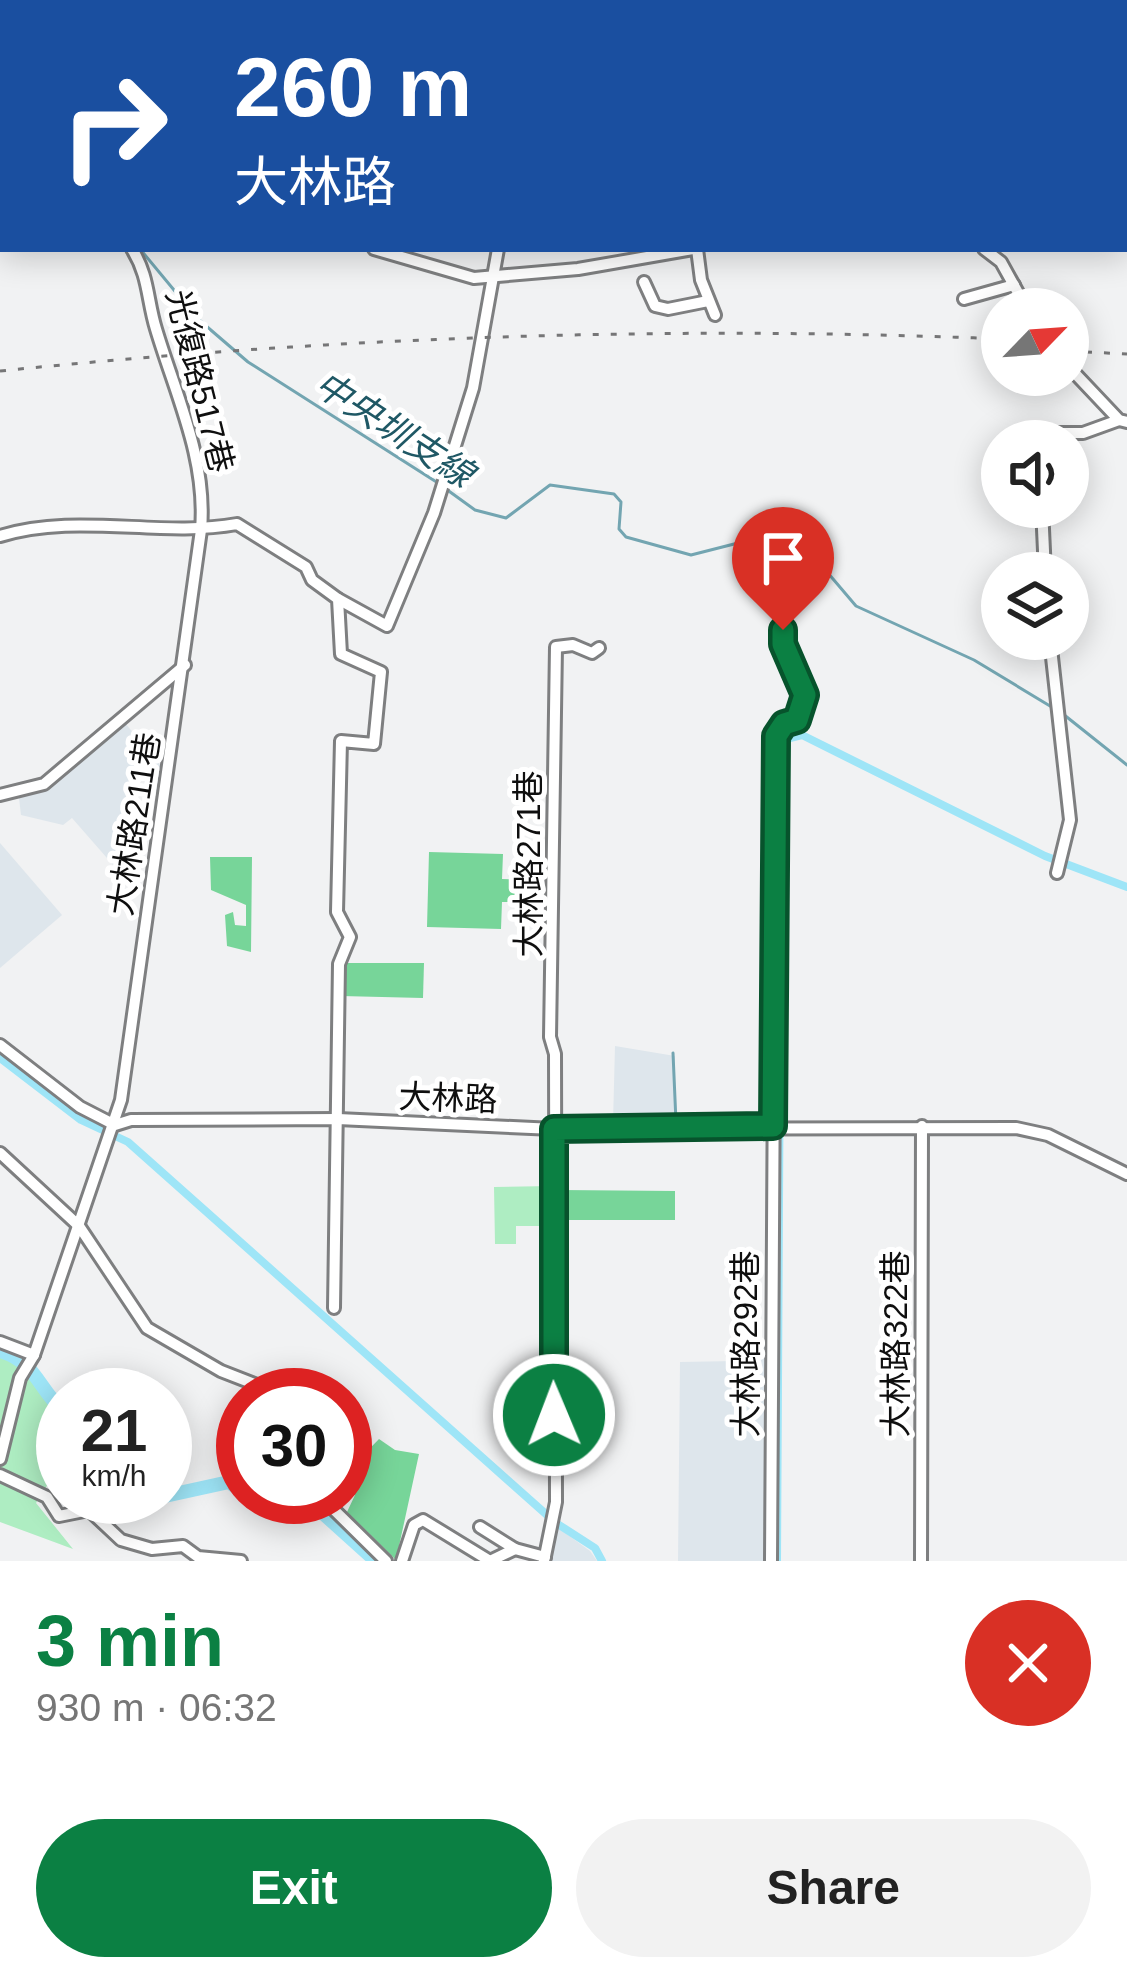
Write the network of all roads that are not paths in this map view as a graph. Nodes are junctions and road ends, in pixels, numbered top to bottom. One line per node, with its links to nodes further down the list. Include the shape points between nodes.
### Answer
1 (134, 252): 17 (street, 光復路517巷, via 193,436)
2 (384, 252): 7 (street, via 474,278)
3 (498, 252): 7 (street)
4 (673, 252): 7 (street)
5 (696, 252): 12 (street)
6 (988, 252): 9 (street)
7 (496, 276): 19 (street, via 473,388 387,626)
8 (644, 282): 12 (street, via 655,306)
9 (1014, 285): 10 (street); 11 (street)
10 (1016, 288)
11 (964, 298)
12 (707, 301): 13 (street)
13 (716, 315)
14 (1089, 386): 15 (street)
15 (1125, 420): 16 (street)
16 (1089, 431)
17 (201, 530): 18 (street, via 67,527); 19 (street, via 237,524 255,531); 23 (street, 大林路211巷)
18 (0, 536)
19 (338, 599): 27 (street, via 341,654 381,672 374,744 341,741 337,913 350,937 339,964)
20 (783, 630): 29 (street, 大林路292巷, via 805,695 797,720 776,736)
21 (599, 649): 31 (street, 大林路271巷, via 556,647)
22 (1052, 660): 25 (street, via 1070,820)
23 (185, 664): 24 (street, via 44,784); 28 (street, 大林路211巷)
24 (0, 795)
25 (1057, 873)
26 (0, 1045): 28 (street)
27 (338, 1119): 28 (street, 大林路); 31 (street, 大林路); 35 (street)
28 (115, 1125): 34 (street, 大林路211巷)
29 (773, 1126): 30 (street, 大林路); 31 (street, 大林路); 48 (street, 大林路292巷)
30 (922, 1126): 33 (street, 大林路, via 1044,1134); 49 (street, 大林路322巷)
31 (554, 1129): 44 (street, via 556,1502)
32 (0, 1154): 34 (street)
33 (1127, 1174)
34 (80, 1226): 37 (street, 大林路211巷); 38 (street, via 147,1328)
35 (334, 1308)
36 (0, 1342): 37 (street)
37 (34, 1355): 39 (street, 大林路211巷, via 20,1378)
38 (216, 1368)
39 (0, 1460)
40 (0, 1475): 45 (street, via 47,1497 59,1516 88,1510 121,1540)
41 (348, 1524): 46 (street)
42 (481, 1527): 43 (street)
43 (515, 1549): 44 (street); 47 (street, via 490,1561 423,1520)
44 (544, 1559)
45 (241, 1561)
46 (386, 1561)
47 (402, 1561)
48 (771, 1561)
49 (921, 1561)

